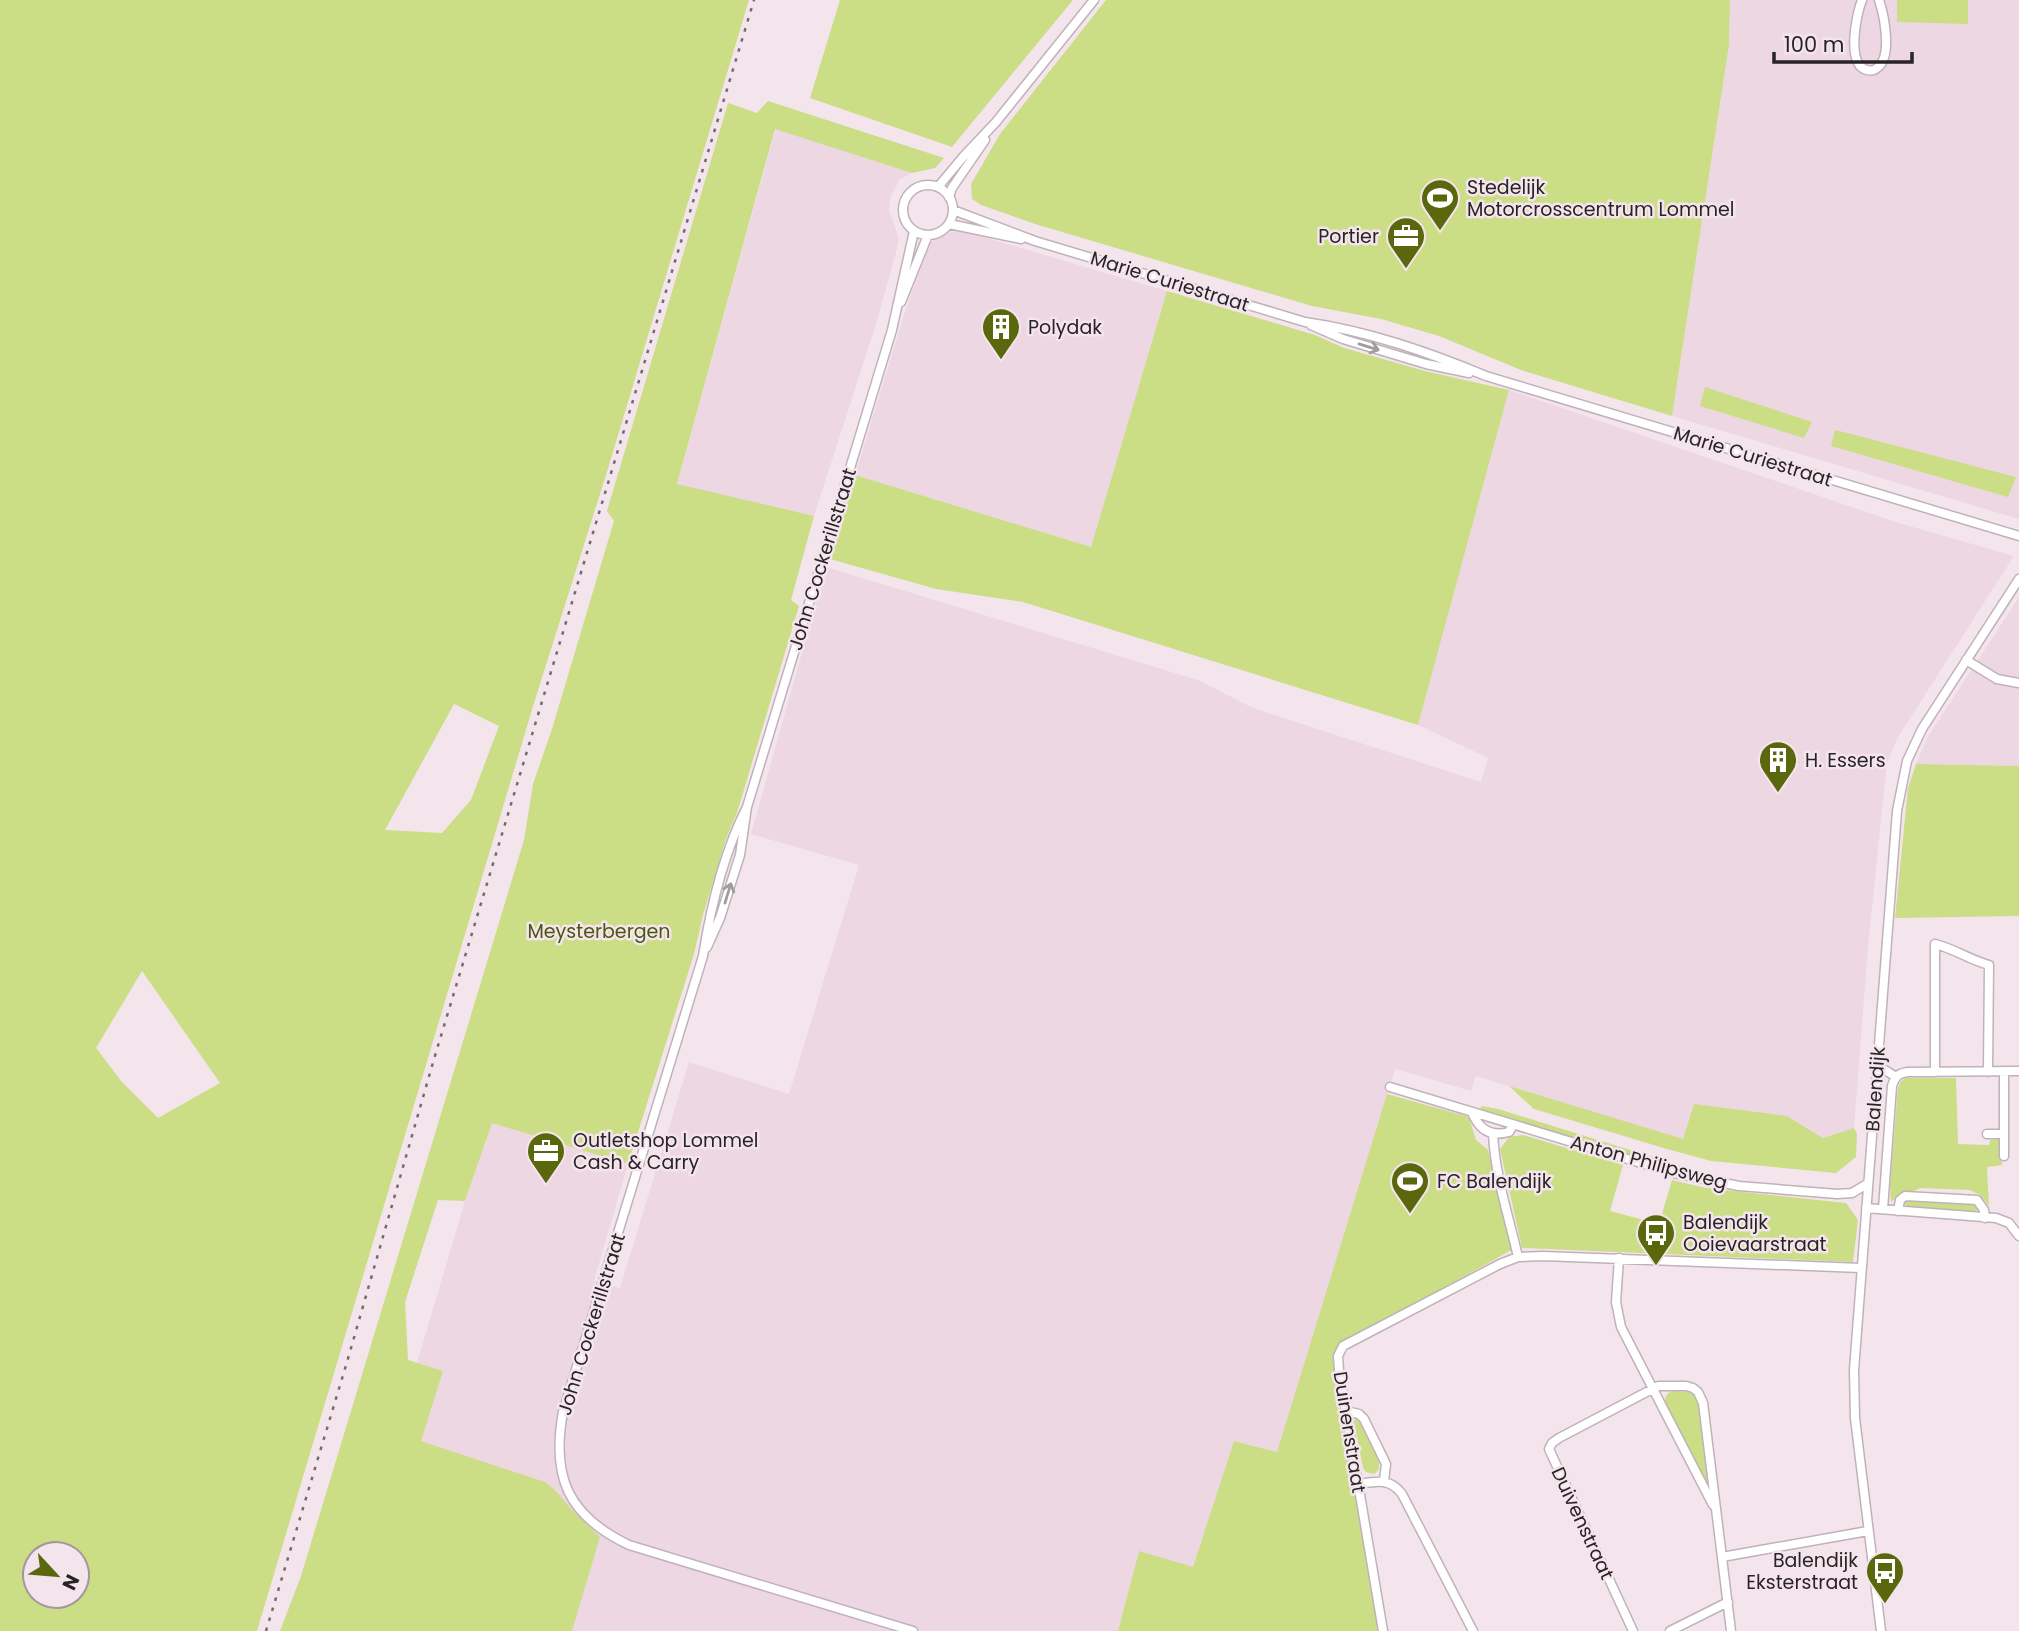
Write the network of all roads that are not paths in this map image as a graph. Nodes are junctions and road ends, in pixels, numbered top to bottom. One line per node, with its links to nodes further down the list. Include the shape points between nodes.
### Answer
1 (1094, 0): 4 (street)
2 (1862, 0): 3 (street, via 1855,54 1856,62 1870,70 1880,66 1885,48)
3 (1879, 0)
4 (996, 122): 5 (street); 6 (street)
5 (938, 187): 6 (street); 9 (street, via 922,186 905,202 905,218)
6 (949, 197): 7 (street)
7 (953, 210): 8 (street); 11 (street)
8 (949, 224): 10 (street); 11 (street)
9 (914, 231): 10 (street); 12 (street, John Cockerillstraat)
10 (928, 235): 12 (street, John Cockerillstraat)
11 (1035, 241): 13 (street, Marie Curiestraat, via 1305,322 1346,328 1486,376)
12 (897, 311): 47 (street, John Cockerillstraat, via 747,807 740,855 703,956 563,1412 558,1451 565,1487 575,1503 598,1528 629,1545)
13 (2019, 536)
14 (2019, 579): 15 (street, Balendijk)
15 (1966, 660): 16 (street, via 1997,679); 17 (street, Balendijk, via 1922,729 1903,776)
16 (2019, 683)
17 (1877, 1068): 22 (street); 30 (street, Balendijk)
18 (2004, 1071): 19 (street); 21 (street); 28 (street)
19 (2019, 1071)
20 (1935, 1072): 21 (street); 21 (street, via 1935,944 1989,965); 22 (street)
21 (1988, 1072)
22 (1896, 1077): 32 (street)
23 (1390, 1087): 24 (street, Anton Philipsweg)
24 (1472, 1112): 25 (street, Anton Philipsweg); 27 (street, Anton Philipsweg, via 1479,1125)
25 (1513, 1125): 27 (street, via 1509,1132); 30 (street, Anton Philipsweg, via 1674,1173 1739,1186 1837,1194 1852,1193)
26 (1987, 1133): 28 (street)
27 (1493, 1134): 36 (street)
28 (2004, 1134): 29 (street)
29 (2004, 1156)
30 (1867, 1184): 31 (street, Balendijk)
31 (1866, 1208): 32 (street); 38 (street, Balendijk)
32 (1883, 1209): 33 (street)
33 (1898, 1211): 34 (street); 34 (street, via 1905,1196 1977,1200)
34 (1985, 1218): 35 (street, via 2003,1220)
35 (2018, 1231)
36 (1518, 1257): 37 (street, Duinenstraat); 40 (street, Duinenstraat, via 1343,1346 1338,1356)
37 (1619, 1258): 38 (street, Duinenstraat); 39 (street, via 1618,1317)
38 (1861, 1268): 44 (street, Balendijk, via 1853,1396)
39 (1653, 1389): 43 (street); 43 (street, via 1686,1386 1701,1397); 50 (street, Duivenstraat, via 1559,1437 1549,1450)
40 (1346, 1411): 41 (street, via 1364,1419 1386,1464); 42 (street, Duinenstraat)
41 (1384, 1481): 42 (street); 49 (street, via 1402,1494)
42 (1359, 1485): 48 (street, Duinenstraat)
43 (1717, 1513): 45 (street)
44 (1868, 1531): 45 (street); 53 (street, Balendijk)
45 (1722, 1556): 46 (street)
46 (1728, 1602): 51 (street); 52 (street)
47 (913, 1631)
48 (1383, 1631)
49 (1473, 1631)
50 (1633, 1631)
51 (1670, 1631)
52 (1731, 1631)
53 (1881, 1631)

